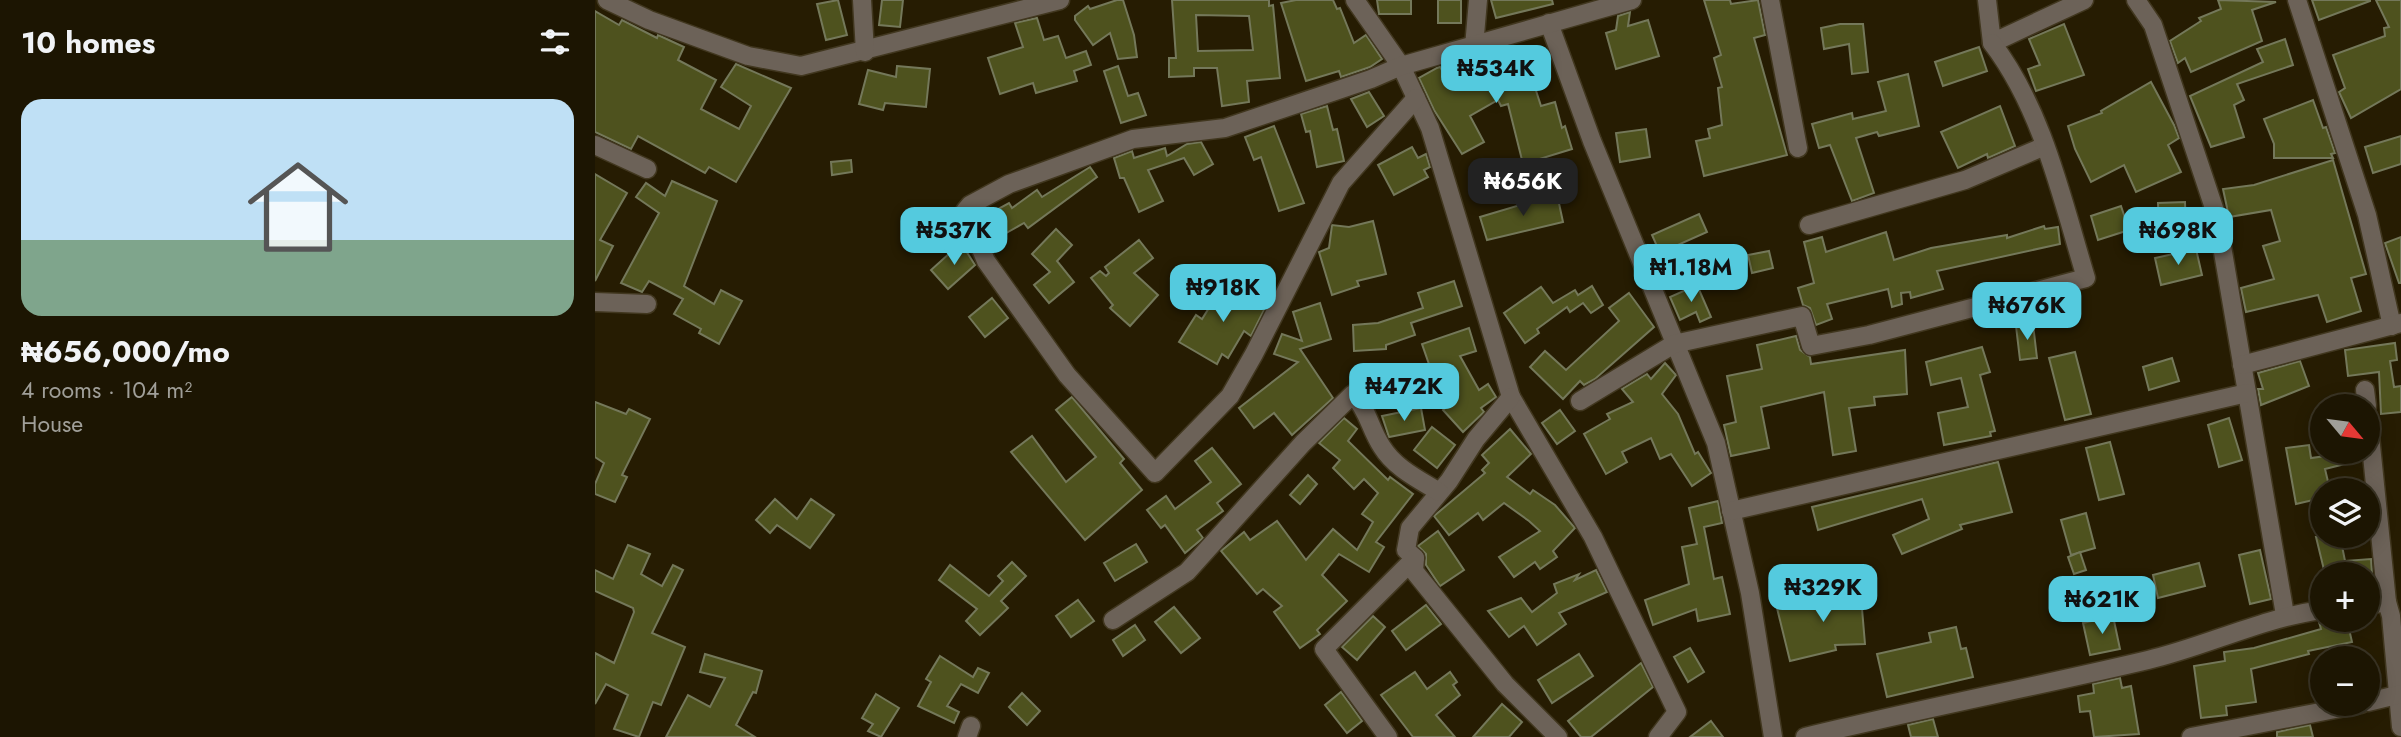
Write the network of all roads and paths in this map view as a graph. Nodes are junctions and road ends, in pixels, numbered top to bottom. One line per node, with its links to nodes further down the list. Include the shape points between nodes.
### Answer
1 (607, 0): 15 (street, via 748,56 801,66)
2 (862, 0): 15 (street)
3 (1060, 0): 15 (street)
4 (1355, 0): 16 (street)
5 (1478, 0): 14 (street)
6 (1632, 0): 12 (street)
7 (1770, 0): 20 (street)
8 (1987, 0): 13 (street)
9 (2084, 0): 13 (street)
10 (2136, 0): 27 (street, via 2153,25 2217,217)
11 (2297, 0): 25 (street, via 2367,215)
12 (1549, 23): 14 (street); 26 (street)
13 (1992, 43): 19 (street, via 2010,66)
14 (1474, 47): 16 (street)
15 (865, 52)
16 (1401, 66): 17 (street); 17 (street, via 1225,128 1133,139 1009,184 965,211 986,261 1066,375 1155,472 1230,397 1341,183)
17 (1416, 98): 29 (street, via 1430,128)
18 (595, 145): 21 (street)
19 (2045, 146): 22 (street, via 1965,180); 26 (street, via 2086,278 1811,346 1802,316)
20 (1798, 148)
21 (647, 169)
22 (1809, 225)
23 (595, 302): 24 (street)
24 (647, 304)
25 (2396, 324): 27 (street)
26 (1674, 344): 30 (street); 33 (street, via 1716,443)
27 (2242, 365): 28 (street)
28 (2247, 393): 33 (street); 38 (street)
29 (1511, 397): 32 (street); 47 (street, via 1593,537 1677,712)
30 (1580, 401)
31 (2373, 464): 35 (street)
32 (1439, 492): 34 (street, via 1410,528 1406,550); 39 (street, via 1395,464 1353,394 1187,572)
33 (1731, 511): 48 (street, via 1750,593)
34 (1415, 558): 45 (street, via 1414,571 1430,592 1505,684); 46 (street, via 1324,649)
35 (2387, 602): 36 (street); 40 (street)
36 (2380, 603)
37 (2310, 612): 38 (street)
38 (2285, 615): 49 (street, via 2151,659)
39 (1113, 620)
40 (2398, 694): 41 (street); 43 (street)
41 (2380, 699)
42 (2310, 716): 44 (street)
43 (2401, 727)
44 (2247, 731): 50 (street)
45 (1556, 736)
46 (1388, 737)
47 (1658, 737)
48 (1773, 737)
49 (1805, 737)
50 (2191, 737)

